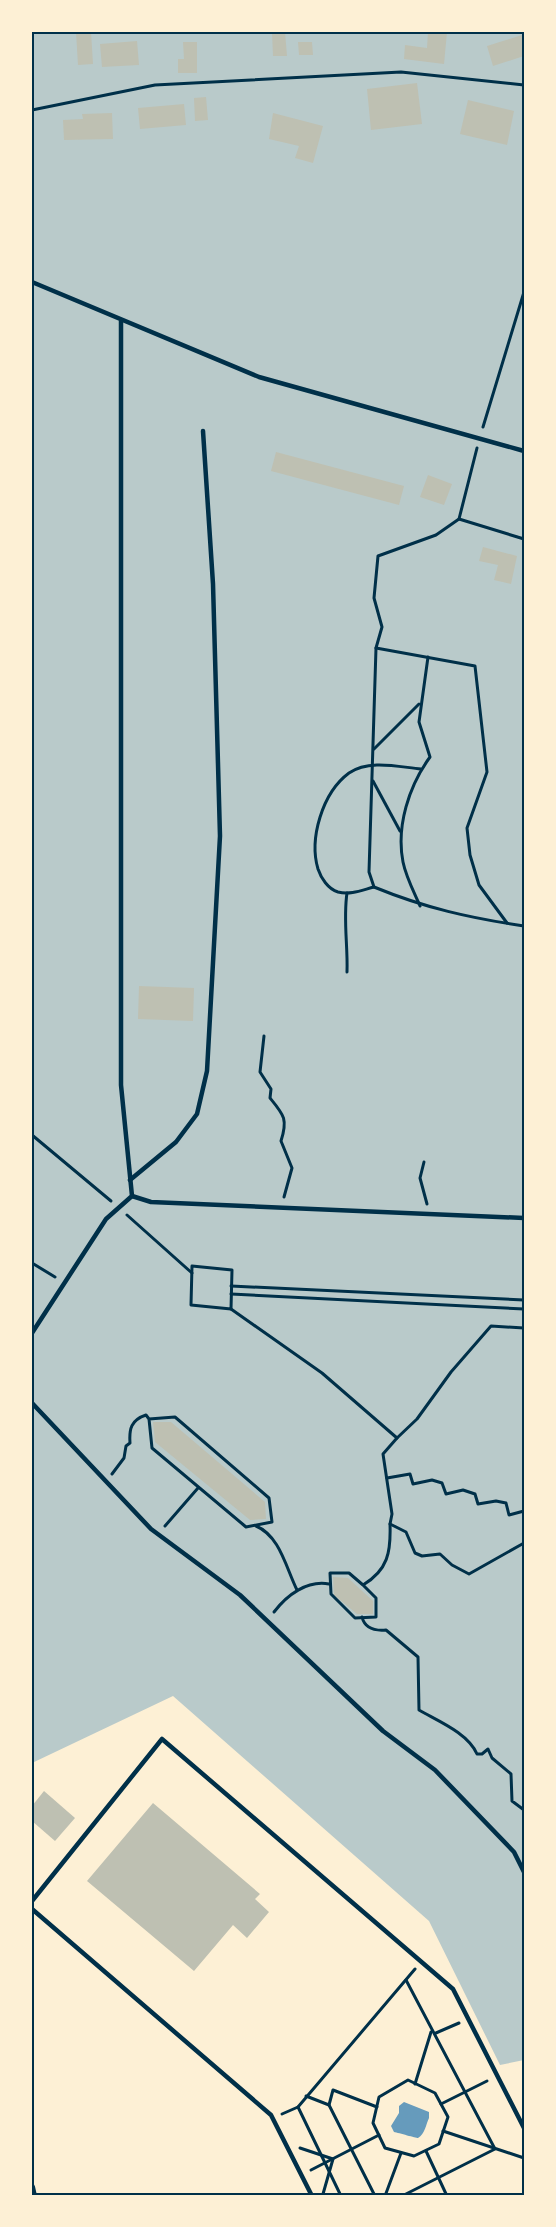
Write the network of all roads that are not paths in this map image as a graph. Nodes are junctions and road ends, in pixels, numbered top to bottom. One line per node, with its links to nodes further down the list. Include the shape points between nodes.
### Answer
1 (32, 282): 2 (lane)
2 (121, 321): 4 (lane, via 260,377); 5 (lane, via 121,1073)
3 (203, 431): 5 (lane, via 213,584 220,836 207,1071 197,1114 176,1142)
4 (525, 451)
5 (130, 1180): 6 (lane)
6 (132, 1196): 7 (lane, via 151,1202); 8 (lane, via 106,1219)
7 (525, 1218)
8 (32, 1333)
9 (32, 1403): 10 (lane, via 158,1534 240,1595 383,1731 435,1770 514,1852)
10 (525, 1872)
11 (32, 1901): 13 (lane, via 162,1739 453,1989)
12 (32, 1909): 16 (lane, via 272,2119)
13 (525, 2128)
14 (32, 2187): 15 (street)
15 (34, 2196)
16 (312, 2196)

